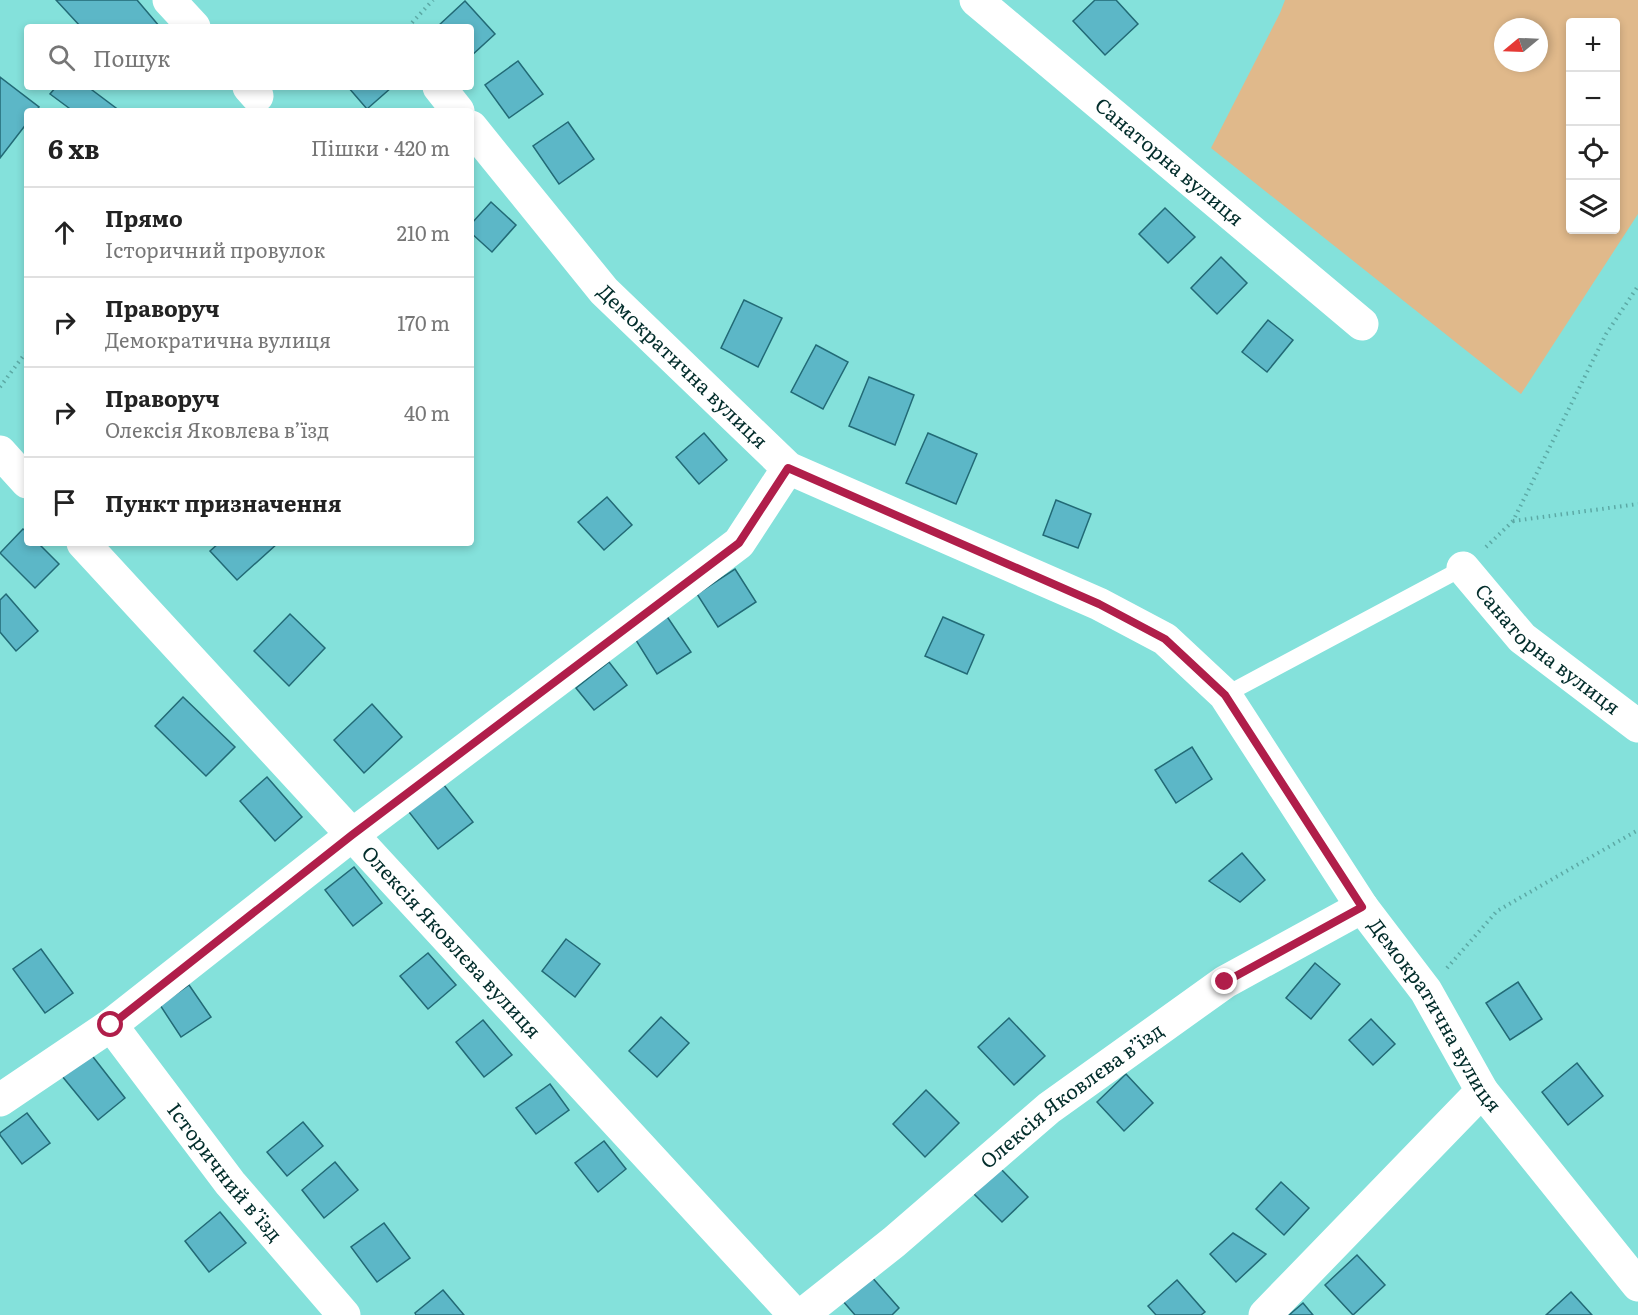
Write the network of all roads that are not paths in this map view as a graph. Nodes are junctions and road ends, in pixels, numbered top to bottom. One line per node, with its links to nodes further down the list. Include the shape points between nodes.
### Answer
1 (169, 0): 3 (street)
2 (976, 0): 7 (street, Санаторна вулиця)
3 (191, 24)
4 (441, 90): 5 (street)
5 (456, 108)
6 (474, 131): 9 (street, Демократична вулиця, via 604,291)
7 (1362, 324)
8 (0, 452): 10 (street)
9 (788, 468): 13 (street, Демократична вулиця, via 1099,604 1165,639); 15 (street, via 739,543)
10 (24, 479)
11 (87, 546): 15 (street, Олексія Яковлєва вулиця)
12 (1464, 568): 13 (lane); 14 (street, Санаторна вулиця, via 1522,638)
13 (1225, 695): 16 (street, Демократична вулиця)
14 (1638, 726)
15 (352, 835): 17 (street); 22 (street, Олексія Яковлєва вулиця)
16 (1362, 907): 18 (street, Демократична вулиця, via 1426,991); 23 (street, Олексія Яковлєва в’їзд, via 1225,982 1049,1108 894,1242)
17 (111, 1025): 19 (street); 21 (street, Історичний в’їзд, via 230,1183)
18 (1482, 1091): 20 (street, Демократична вулиця); 24 (street)
19 (0, 1100)
20 (1638, 1285)
21 (344, 1315)
22 (795, 1315)
23 (802, 1315)
24 (1265, 1315)

